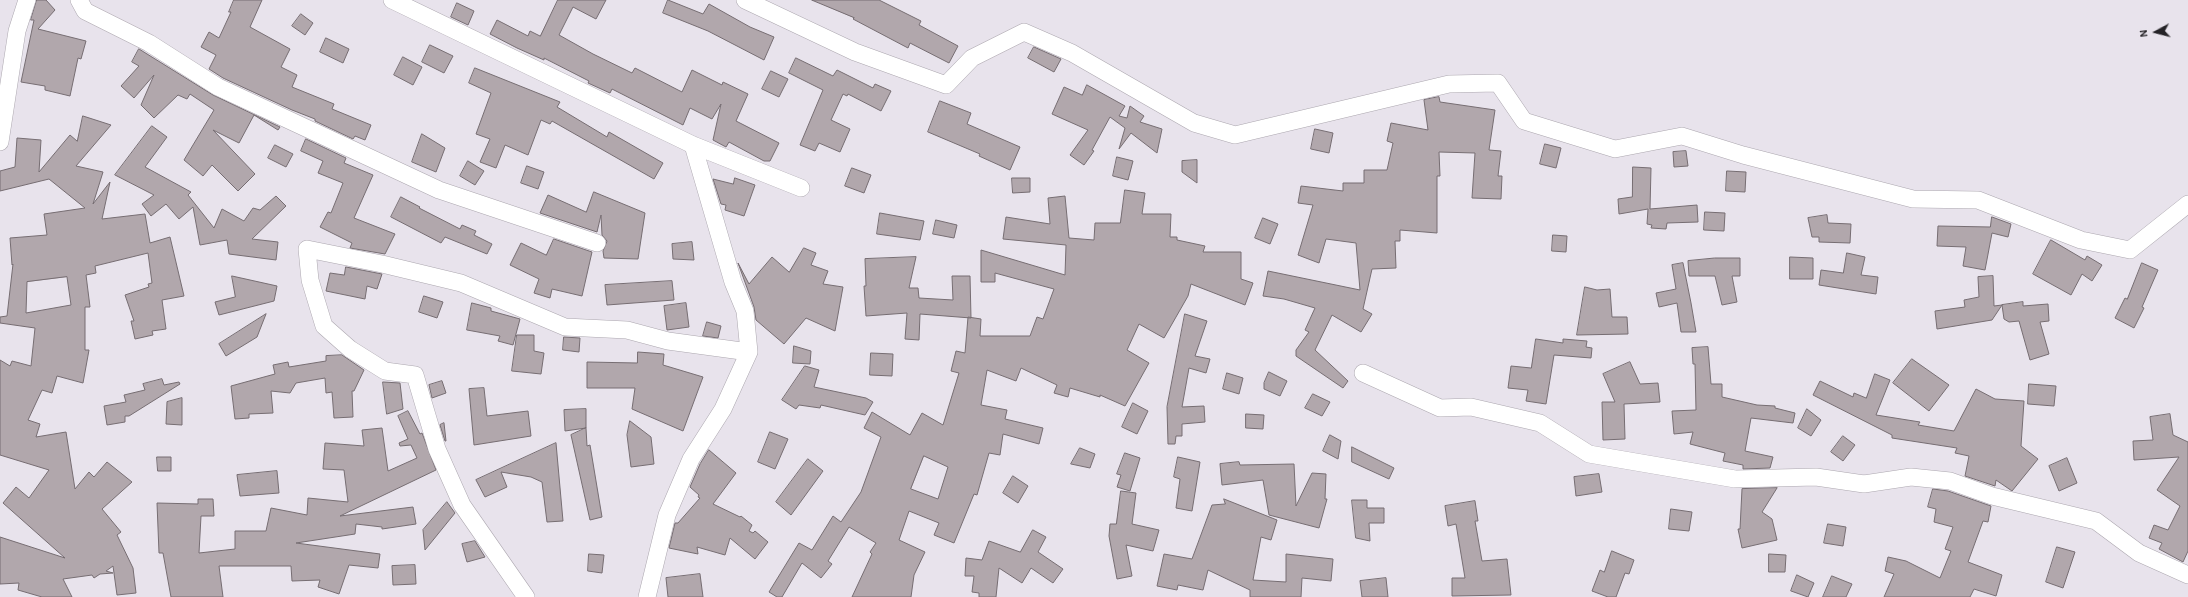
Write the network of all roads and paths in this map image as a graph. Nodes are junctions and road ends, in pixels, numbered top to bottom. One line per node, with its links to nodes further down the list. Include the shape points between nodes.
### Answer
1 (27, 0): 5 (street, via 17,31)
2 (79, 0): 9 (street, via 85,11 149,43 225,90 439,190)
3 (392, 0): 6 (street)
4 (744, 0): 8 (street, via 856,52 946,85 972,58 1024,32 1072,54 1194,123 1235,135 1449,84 1498,83 1524,121 1615,149 1682,136 1743,155 1913,199 1978,200 2081,240 2130,250)
5 (0, 142)
6 (693, 145): 7 (street); 10 (street, via 733,282 745,311)
7 (801, 188)
8 (2188, 204)
9 (597, 243)
10 (749, 352): 13 (street, via 668,341 627,330 565,327 461,283 307,249 310,280 324,326 350,349 385,371 415,375 437,449 462,505); 14 (street, via 723,409 691,459 667,515)
11 (1363, 373): 12 (street, via 1440,408 1471,407 1540,423 1589,454 1736,479 1816,477 1864,484 1911,477 1950,481 1992,496 2096,521 2139,553)
12 (2188, 575)
13 (526, 597)
14 (647, 597)

